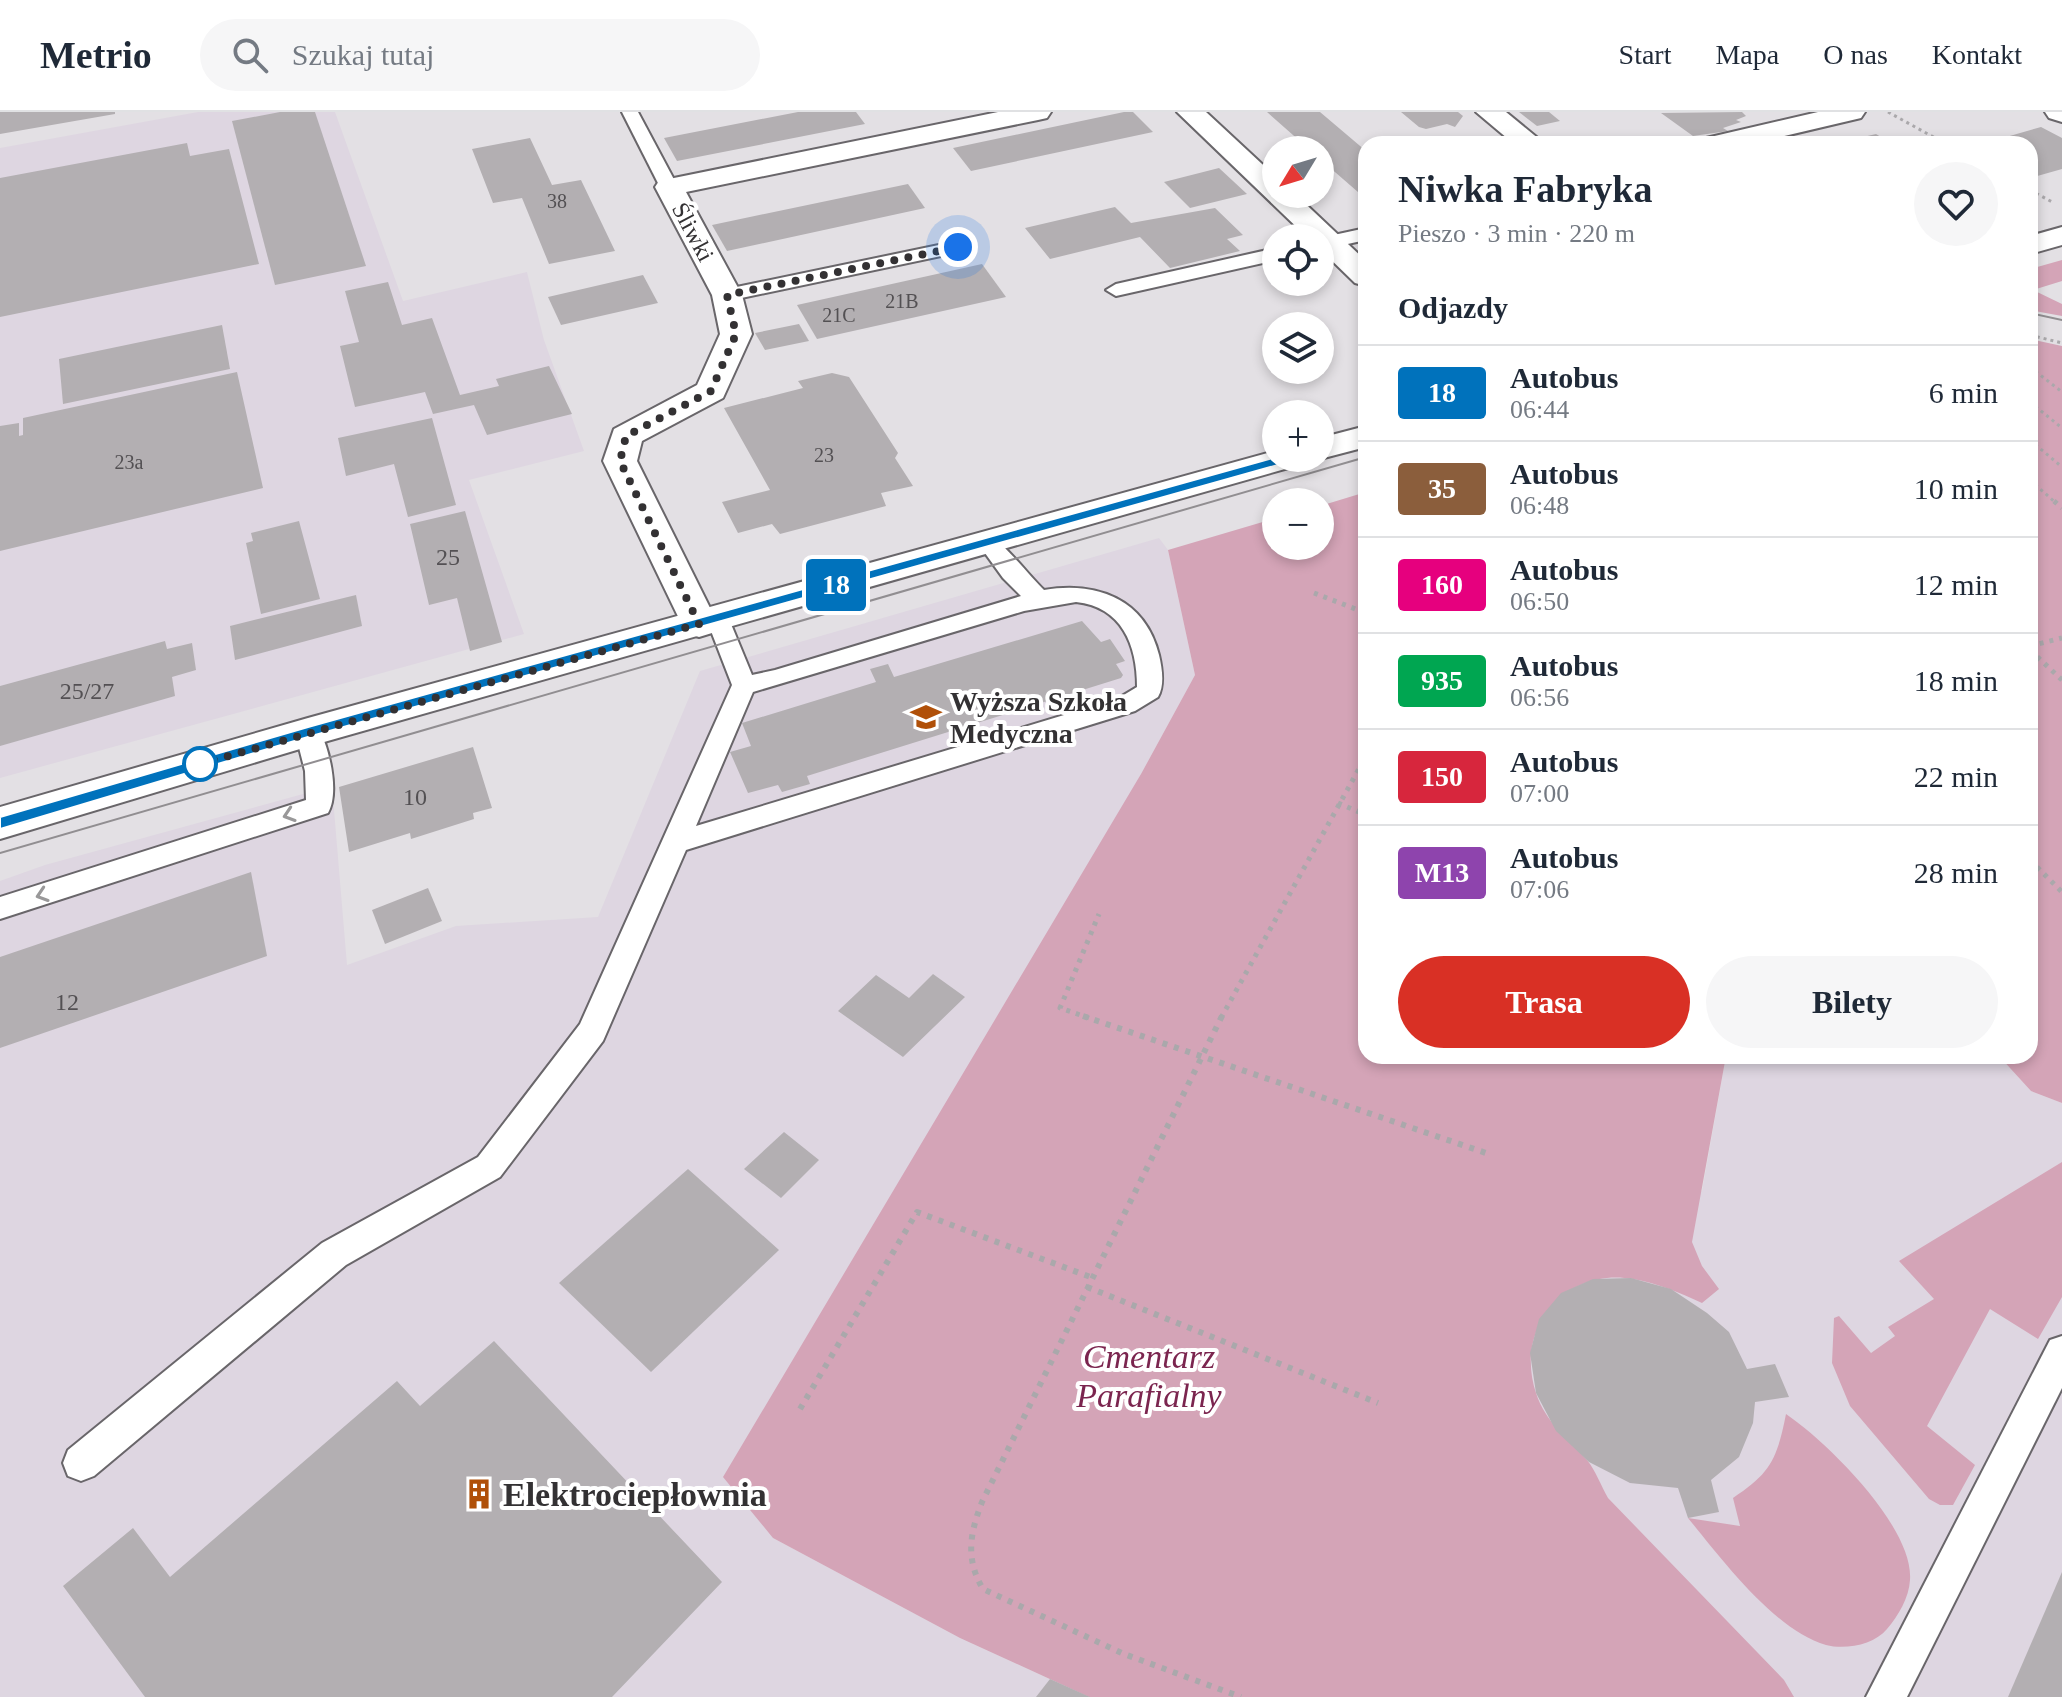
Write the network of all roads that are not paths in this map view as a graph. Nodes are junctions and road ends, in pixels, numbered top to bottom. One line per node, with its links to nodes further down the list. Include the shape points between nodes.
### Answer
1 (630, 112): 9 (lane)
2 (1038, 112): 9 (street, Śliwki)
3 (1190, 112): 8 (street)
4 (1489, 112): 6 (street)
5 (1852, 112): 7 (street)
6 (1520, 136)
7 (1750, 136)
8 (1262, 179)
9 (669, 187): 21 (street, Śliwki)
10 (1291, 208): 11 (street)
11 (1307, 224)
12 (1358, 236): 14 (lane)
13 (2062, 236): 15 (street)
14 (1334, 241)
15 (2038, 243)
16 (958, 247): 21 (lane)
17 (1334, 250): 19 (street)
18 (1262, 257): 20 (lane)
19 (1358, 270)
20 (1116, 290)
21 (727, 295): 27 (street, Śliwki, via 736,334 711,391 626,436 620,461)
22 (1358, 438): 23 (street)
23 (1334, 445)
24 (1262, 465): 25 (street)
25 (988, 542): 26 (lane); 27 (street)
26 (1038, 598): 28 (lane); 31 (lane, via 1090,596 1126,613 1142,637 1151,666 1149,691 1126,705)
27 (709, 621): 28 (lane); 29 (street)
28 (744, 685): 31 (lane)
29 (308, 732): 30 (street); 32 (lane, one-way to 32, via 318,771 319,806)
30 (0, 823)
31 (673, 843): 34 (lane, via 592,1032 489,1167 334,1254)
32 (0, 908)
33 (2062, 1352): 35 (lane)
34 (81, 1463)
35 (1886, 1697)

